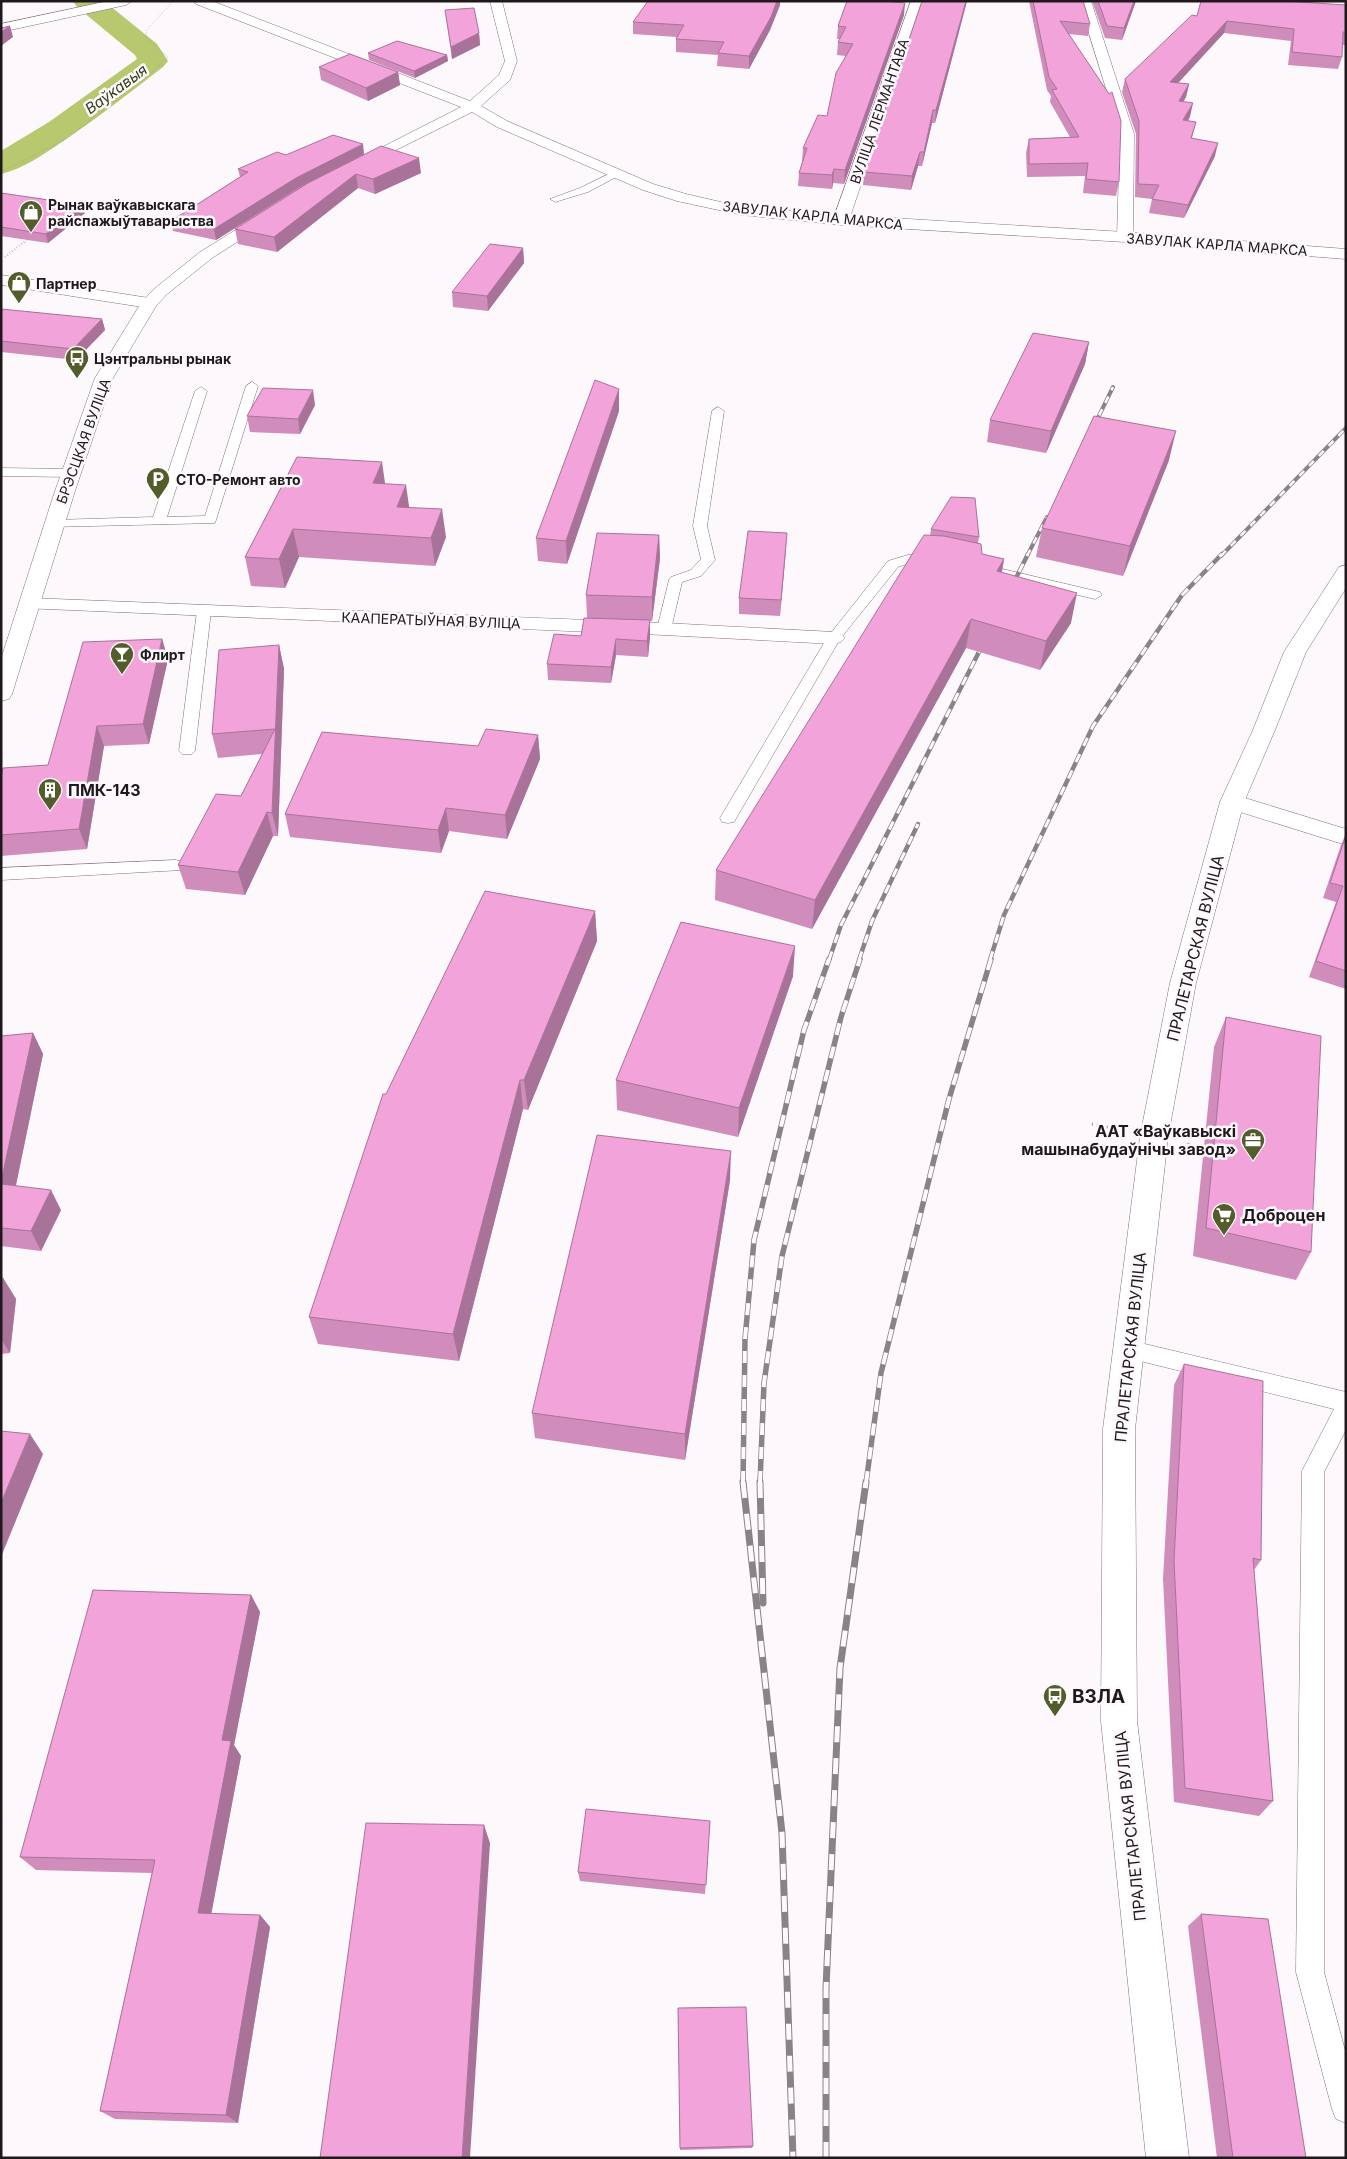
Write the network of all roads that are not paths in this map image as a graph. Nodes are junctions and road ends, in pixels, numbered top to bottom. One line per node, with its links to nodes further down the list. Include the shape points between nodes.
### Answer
1 (200, 1): 7 (street, ЗАВУЛАК КАРЛА МАРКСА)
2 (496, 1): 7 (street, via 511,61 505,77)
3 (917, 1): 12 (street, ВУЛІЦА ЛЕРМАНТАВА)
4 (1085, 1): 13 (street, via 1127,134)
5 (121, 2): 6 (street)
6 (1, 28)
7 (472, 107): 8 (street, ЗАВУЛАК КАРЛА МАРКСА, via 502,124); 9 (street)
8 (617, 173): 10 (lane, via 584,190); 12 (street, ЗАВУЛАК КАРЛА МАРКСА, via 682,198 734,209)
9 (339, 175)
10 (555, 199)
11 (280, 208): 16 (street, БРЭСЦКАЯ ВУЛІЦА, via 206,255)
12 (841, 220): 13 (street, ЗАВУЛАК КАРЛА МАРКСА)
13 (1124, 237): 14 (street, ЗАВУЛАК КАРЛА МАРКСА)
14 (1346, 254)
15 (1, 280): 16 (street)
16 (149, 303): 21 (street, БРЭСЦКАЯ ВУЛІЦА, via 104,378)
17 (252, 386): 22 (lane, via 210,520)
18 (200, 391): 22 (lane)
19 (718, 411): 30 (lane, via 700,526 708,560 696,573 676,580)
20 (1, 472): 21 (lane)
21 (70, 473): 23 (street, БРЭСЦКАЯ ВУЛІЦА)
22 (159, 520): 23 (lane)
23 (54, 524): 28 (street, БРЭСЦКАЯ ВУЛІЦА)
24 (945, 560): 31 (lane, via 908,559 893,564)
25 (963, 564): 27 (lane)
26 (1346, 571): 34 (street, ПРАЛЕТАРСКАЯ ВУЛІЦА, via 1295,652)
27 (1095, 595)
28 (29, 604): 29 (street, КААПЕРАТЫЎНАЯ ВУЛІЦА); 32 (street, БРЭСЦКАЯ ВУЛІЦА)
29 (204, 611): 30 (street, КААПЕРАТЫЎНАЯ ВУЛІЦА); 33 (lane)
30 (664, 629): 31 (street, КААПЕРАТЫЎНАЯ ВУЛІЦА)
31 (834, 638): 35 (lane)
32 (1, 694)
33 (188, 751)
34 (1232, 802): 36 (street); 39 (street, ПРАЛЕТАРСКАЯ ВУЛІЦА, via 1183,984 1158,1118)
35 (728, 818)
36 (1346, 837)
37 (176, 866): 38 (lane)
38 (1, 874)
39 (1128, 1349): 40 (lane); 43 (street, ПРАЛЕТАРСКАЯ ВУЛІЦА, via 1119,1429 1119,1721)
40 (1346, 1402)
41 (1346, 1408): 42 (lane, via 1312,1471 1310,1952 1310,1972)
42 (1346, 2109)
43 (1168, 2158)

